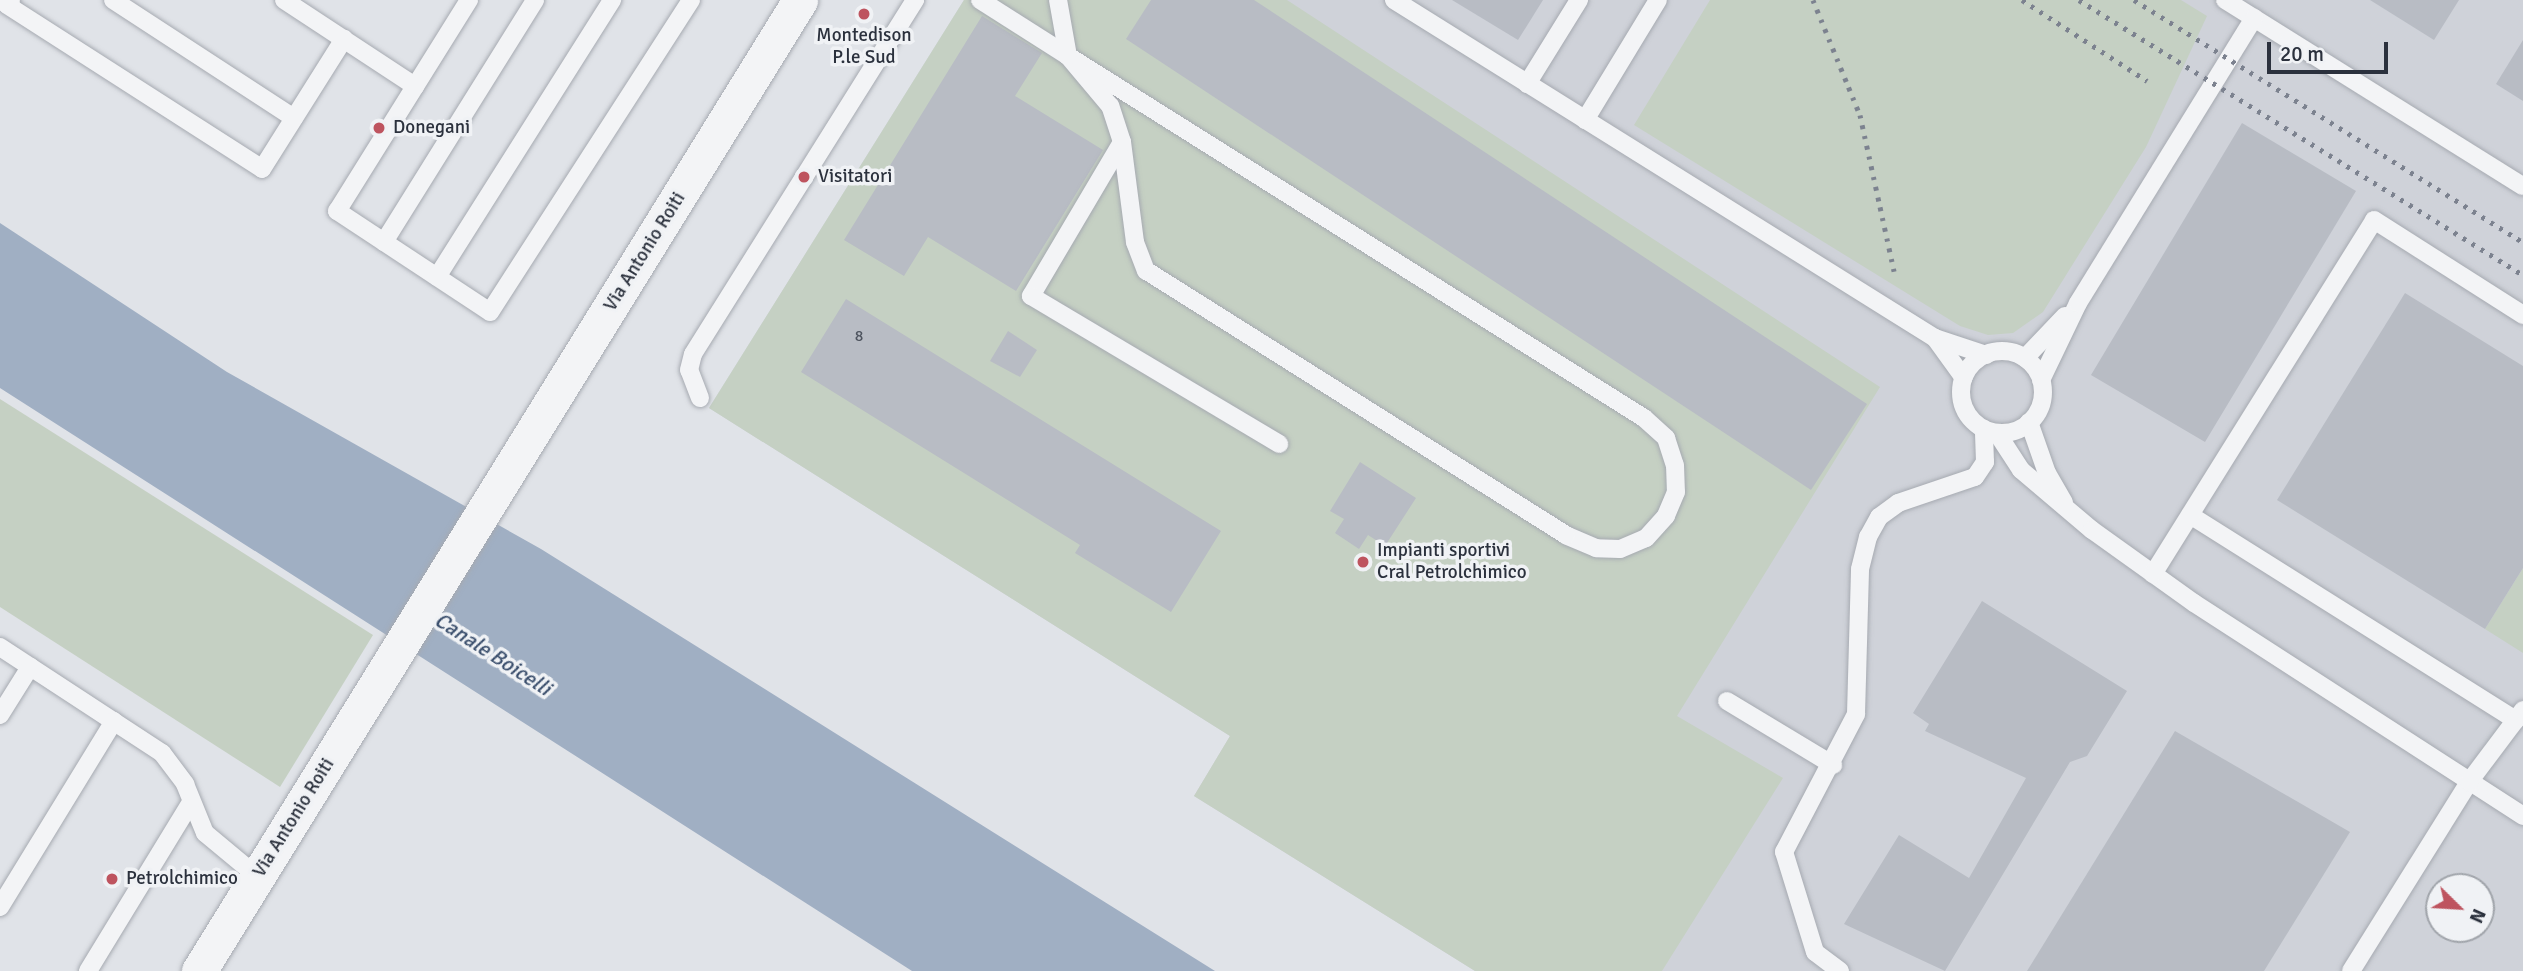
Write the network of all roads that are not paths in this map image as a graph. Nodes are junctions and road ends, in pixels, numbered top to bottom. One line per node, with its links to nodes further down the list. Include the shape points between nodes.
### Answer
1 (11, 0): 21 (lane, via 7,5 262,169)
2 (113, 0): 21 (lane)
3 (284, 0): 17 (lane)
4 (469, 0): 20 (lane)
5 (535, 0): 25 (lane)
6 (612, 0): 26 (lane)
7 (691, 0): 26 (lane, via 490,312)
8 (800, 0): 51 (street, Via Antonio Roiti)
9 (915, 0): 34 (lane, via 693,354 689,370)
10 (980, 0): 18 (lane)
11 (1058, 0): 18 (lane)
12 (1394, 0): 19 (lane)
13 (1579, 0): 19 (lane)
14 (1658, 0): 22 (lane)
15 (2225, 0): 16 (lane)
16 (2254, 18): 24 (lane); 27 (lane)
17 (339, 36): 20 (lane); 21 (lane)
18 (1068, 56): 23 (lane, via 1110,106); 23 (lane, via 1644,418 1666,438 1675,465 1676,492 1666,516 1646,538 1620,548 1596,548 1566,535 1164,286 1146,271 1135,242)
19 (1527, 83): 22 (lane)
20 (415, 86): 25 (lane, via 337,211)
21 (294, 118)
22 (1585, 120): 29 (lane)
23 (1122, 142): 37 (lane, via 1031,296)
24 (2523, 186)
25 (384, 242): 26 (lane)
26 (437, 277)
27 (2077, 303): 31 (lane); 33 (lane)
28 (2523, 315): 39 (lane, via 2374,220)
29 (1935, 338): 30 (lane); 32 (lane)
30 (1986, 355): 31 (lane, via 1999,351); 32 (lane)
31 (2025, 358): 33 (lane)
32 (1964, 379): 36 (lane, via 1966,411)
33 (2041, 380): 35 (lane, via 2040,408)
34 (700, 398)
35 (2029, 422): 36 (lane); 38 (lane, via 2047,473)
36 (1991, 431): 38 (lane, via 2021,470); 47 (lane, via 1985,462 1975,477 1898,503 1880,517 1868,537 1860,569 1856,714)
37 (1279, 444)
38 (2070, 511): 40 (lane)
39 (2190, 515): 40 (lane); 45 (lane)
40 (2153, 575): 48 (lane)
41 (0, 647): 42 (lane)
42 (30, 667): 44 (lane); 46 (lane)
43 (1727, 701): 47 (lane)
44 (0, 715)
45 (2519, 715): 48 (lane)
46 (114, 721): 49 (lane, via 169,760); 52 (lane)
47 (1833, 765): 55 (lane, via 1784,852 1815,952)
48 (2469, 782): 50 (lane); 56 (lane)
49 (191, 802): 51 (lane, via 217,847); 53 (lane)
50 (2523, 816)
51 (258, 877): 54 (street, Via Antonio Roiti)
52 (0, 907)
53 (88, 971)
54 (199, 971)
55 (1840, 971)
56 (2351, 971)

